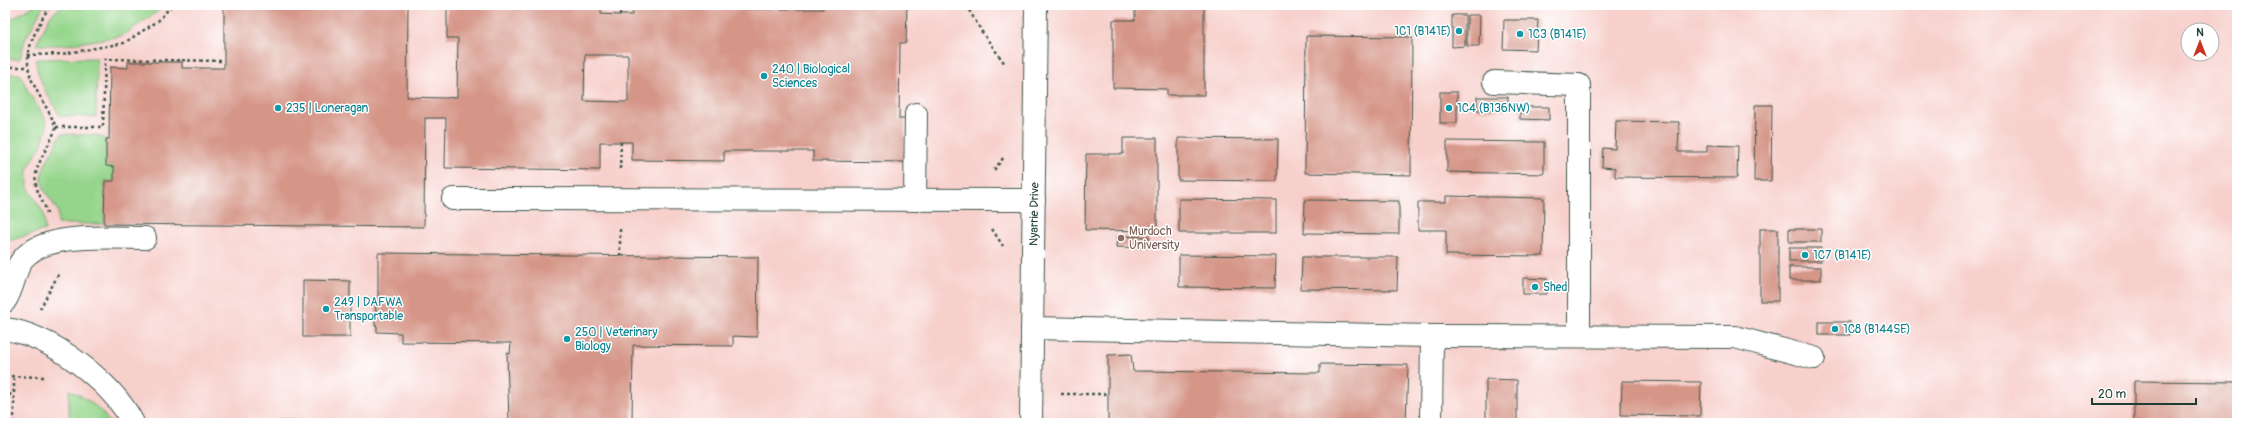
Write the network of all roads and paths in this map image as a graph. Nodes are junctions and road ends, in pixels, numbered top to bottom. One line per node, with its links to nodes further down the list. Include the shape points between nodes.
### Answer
1 (8, 5): 8 (path)
2 (52, 5): 11 (path, via 45,12)
3 (172, 5): 11 (path, via 158,22 124,43 62,54)
4 (215, 5): 9 (path)
5 (620, 5): 10 (path)
6 (966, 5): 15 (path)
7 (1036, 5): 23 (street, Nyarrie Drive)
8 (5, 6)
9 (224, 8)
10 (620, 15)
11 (27, 55): 14 (path)
12 (224, 61): 18 (path, via 105,60 103,127)
13 (5, 67): 14 (path)
14 (27, 67): 18 (path)
15 (1007, 70)
16 (1494, 82): 33 (street, via 1579,85)
17 (916, 114): 21 (street)
18 (56, 127): 24 (path, via 52,141 36,170 36,185)
19 (1005, 155): 22 (path, via 992,172)
20 (453, 199): 21 (street)
21 (915, 200): 22 (street)
22 (992, 200): 23 (street); 25 (path)
23 (1034, 200): 30 (street, Nyarrie Drive)
24 (45, 203)
25 (992, 232)
26 (145, 238): 28 (street, via 58,240 33,249 20,263)
27 (59, 272): 29 (path)
28 (5, 301)
29 (38, 314)
30 (1032, 328): 32 (street); 40 (street, Nyarrie Drive)
31 (5, 329): 39 (street, via 18,331 46,343 83,366 110,392)
32 (1432, 336): 33 (street); 41 (street)
33 (1579, 336): 34 (street, via 1735,337)
34 (1814, 358)
35 (14, 375): 36 (path)
36 (14, 390): 37 (path); 38 (path)
37 (5, 400)
38 (14, 423)
39 (133, 423)
40 (1031, 423)
41 (1431, 423)

